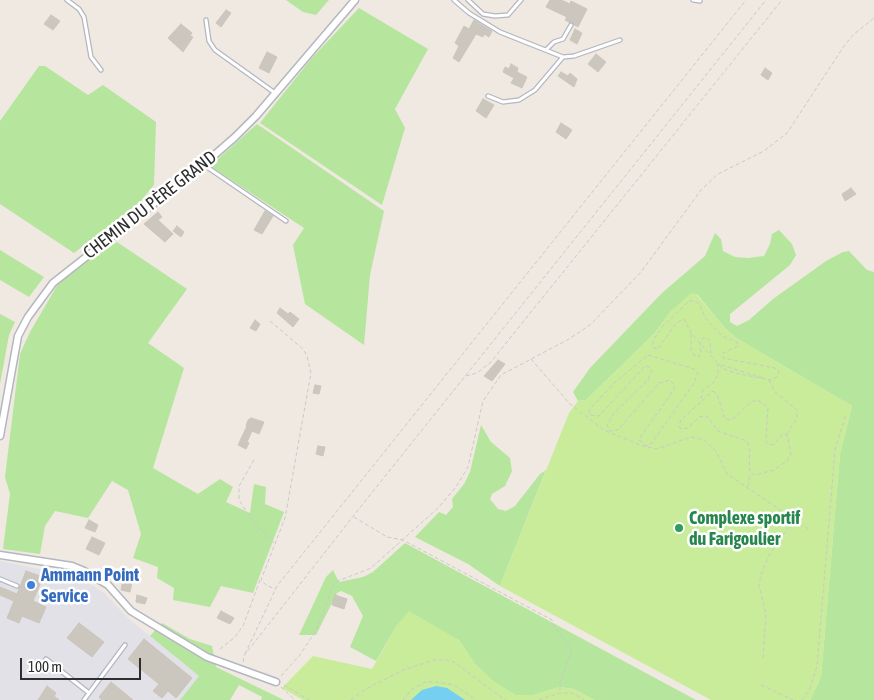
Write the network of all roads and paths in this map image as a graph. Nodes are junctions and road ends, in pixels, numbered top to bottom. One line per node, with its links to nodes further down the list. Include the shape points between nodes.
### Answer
1 (67, 0): 17 (lane, via 84,17 91,56)
2 (356, 0): 18 (street, CHEMIN DU PÈRE GRAND)
3 (454, 0): 15 (lane, via 500,32)
4 (468, 0): 5 (lane, via 483,14 495,16 508,15)
5 (521, 0)
6 (693, 0): 10 (lane)
7 (746, 0): 47 (path)
8 (766, 0): 29 (path)
9 (782, 0): 29 (path, via 490,364)
10 (700, 1)
11 (874, 18): 27 (path, via 844,46 799,116 778,142 718,174 681,215 641,272 596,320 569,339)
12 (206, 20): 18 (lane, via 208,41 215,50)
13 (571, 25): 15 (lane, via 563,39)
14 (620, 40): 16 (lane)
15 (547, 49): 16 (lane)
16 (563, 57): 19 (lane, via 535,90 518,100 503,102)
17 (101, 70)
18 (276, 93): 20 (street, CHEMIN DU PÈRE GRAND, via 235,137)
19 (488, 96)
20 (203, 165): 21 (lane); 34 (street, CHEMIN DU PÈRE GRAND, via 63,273 44,294 18,336)
21 (286, 221)
22 (270, 321): 42 (path, via 303,349 311,373 285,518)
23 (690, 333): 24 (path); 24 (path, via 694,355 701,352); 30 (path, via 684,319 658,349 652,345 674,314 689,301 695,301 716,331 737,342 738,346 723,353 723,358 775,368 779,372 777,377)
24 (700, 343): 26 (path); 26 (path, via 702,339 708,339)
25 (648, 355): 25 (path, via 698,373 647,446 639,440 675,386 670,380 659,383 618,430 610,432 607,425 615,412 648,380 652,370 649,367 645,366 599,416 590,415 589,410 614,383)
26 (712, 358): 28 (path)
27 (530, 359): 37 (path, via 570,404 604,430 657,449 691,437 704,440 716,451 726,474); 41 (path, via 501,376 487,393 463,477 438,508)
28 (718, 364): 30 (path, via 735,373); 31 (path, via 718,374 704,390)
29 (465, 376): 38 (path)
30 (770, 380): 33 (path, via 775,392 797,410 797,418)
31 (700, 401): 33 (path, via 713,391 725,419 730,420 751,402 762,401 768,407 766,441 769,445 774,444 784,434); 36 (path, via 681,420 681,429 688,428 699,417 707,416 718,430 743,438 749,446)
32 (846, 414): 68 (path, via 835,450 817,666 809,691)
33 (787, 435): 36 (path, via 791,454 787,461 774,470)
34 (0, 436)
35 (254, 460): 42 (path, via 239,486 239,500 253,521)
36 (751, 473): 37 (path)
37 (748, 488): 39 (path)
38 (353, 517): 41 (path, via 387,537); 50 (path)
39 (794, 520): 40 (path); 51 (path, via 771,552 760,580 760,598 766,614)
40 (810, 530)
41 (403, 540): 54 (path, via 371,568 333,586 316,631); 56 (path, via 552,620 572,649 560,682)
42 (275, 543): 45 (path)
43 (0, 555): 53 (street, via 72,566 97,577 118,594 131,611 159,630 219,663)
44 (0, 579): 46 (lane)
45 (261, 580): 47 (path); 49 (path, via 243,626 235,638)
46 (18, 586)
47 (276, 589): 50 (path)
48 (125, 645): 57 (lane)
49 (220, 649)
50 (244, 656): 53 (path)
51 (763, 658)
52 (46, 659): 57 (lane)
53 (249, 672): 54 (street)
54 (276, 682): 59 (path); 60 (path)
55 (761, 685): 67 (path)
56 (560, 693): 65 (path); 66 (path, via 572,693)
57 (89, 694): 58 (lane)
58 (84, 700)
59 (295, 700)
60 (309, 700)
61 (351, 700): 64 (path, via 402,670 434,660 446,660 454,662)
62 (403, 700): 63 (path, via 412,688 425,682 435,682 454,685)
63 (476, 700)
64 (505, 700)
65 (539, 700)
66 (584, 700)
67 (793, 700)
68 (802, 700)

